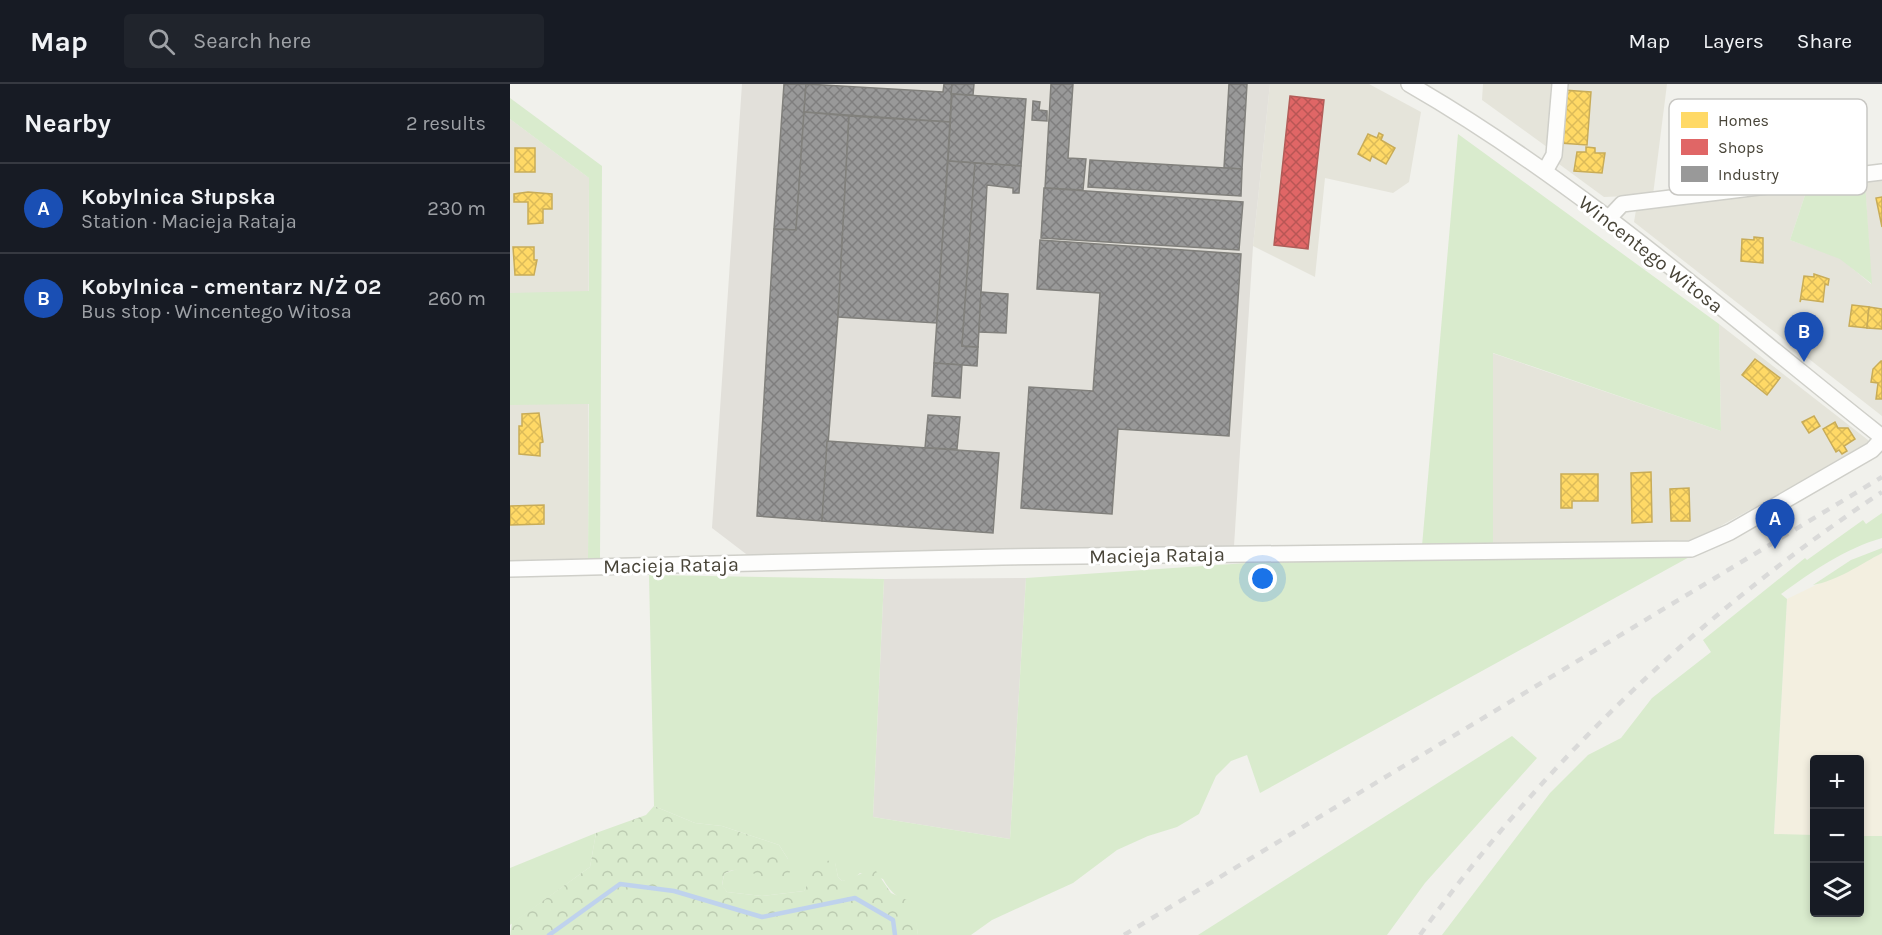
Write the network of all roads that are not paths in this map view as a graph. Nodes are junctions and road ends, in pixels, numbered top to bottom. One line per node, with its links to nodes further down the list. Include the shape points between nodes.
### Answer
1 (1409, 84): 3 (street, Wincentego Witosa, via 1462,114)
2 (1560, 84): 3 (street, via 1554,155)
3 (1545, 171): 7 (street, Wincentego Witosa)
4 (1882, 172): 5 (street)
5 (1867, 174)
6 (1695, 195): 7 (street, via 1622,204)
7 (1608, 219): 8 (street, Wincentego Witosa)
8 (1882, 438): 9 (street, Macieja Rataja, via 1872,450 1730,532 1691,549)
9 (510, 569)

